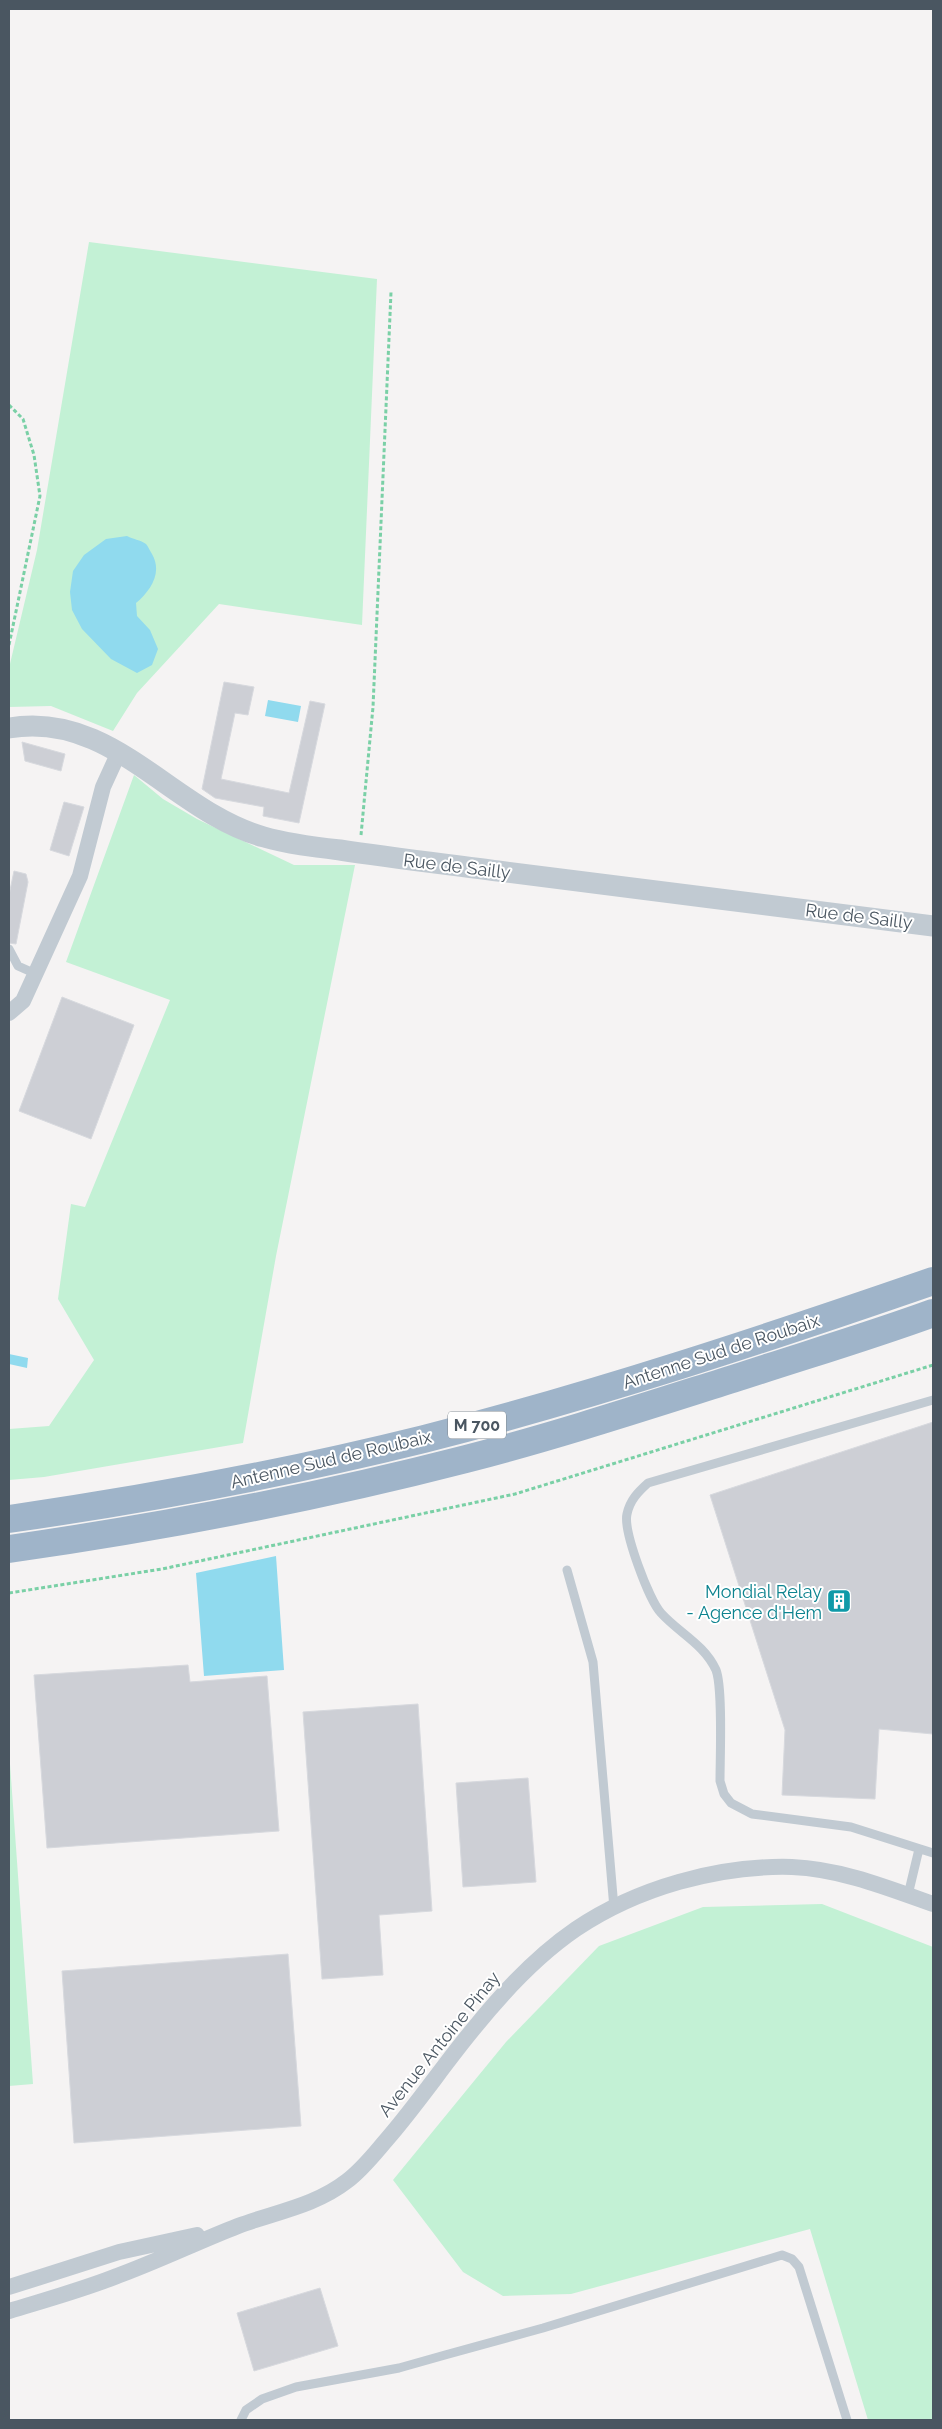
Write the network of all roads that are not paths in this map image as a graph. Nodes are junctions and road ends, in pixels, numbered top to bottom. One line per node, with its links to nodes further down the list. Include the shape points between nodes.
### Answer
1 (9, 728): 2 (street, Rue de Sailly, via 46,725 95,740)
2 (119, 752): 3 (street, Rue de Sailly, via 220,820 242,831 292,843); 5 (street, via 103,787 80,876)
3 (933, 926)
4 (9, 949): 5 (lane, via 18,966)
5 (36, 974): 6 (street, via 23,1001)
6 (9, 1013)
7 (933, 1281): 10 (highway, Antenne Sud de Roubaix / M 700, via 674,1368 422,1439 152,1497)
8 (933, 1313): 11 (highway, Antenne Sud de Roubaix / M 700, via 682,1395 466,1459 148,1528)
9 (933, 1400): 13 (lane, via 648,1483 636,1493 627,1515 627,1531 652,1600 661,1613 700,1648 717,1673 720,1781 731,1804 752,1814 851,1827)
10 (9, 1519)
11 (9, 1549)
12 (567, 1570): 17 (lane, via 593,1662)
13 (919, 1849): 14 (lane); 15 (lane)
14 (933, 1853)
15 (908, 1895): 16 (street, Avenue Antoine Pinay); 17 (street, Avenue Antoine Pinay, via 867,1881 793,1867 729,1871 701,1877 643,1895)
16 (933, 1904)
17 (614, 1908): 18 (street, Avenue Antoine Pinay, via 555,1945 506,1992 396,2129 356,2173 321,2197)
18 (240, 2225): 19 (street, Avenue Antoine Pinay, via 132,2248); 20 (street, Avenue Antoine Pinay, via 110,2279)
19 (9, 2287)
20 (9, 2311)
21 (241, 2420): 22 (lane, via 246,2410 262,2399 296,2387 445,2356 782,2255 792,2259 802,2272)
22 (847, 2420)

